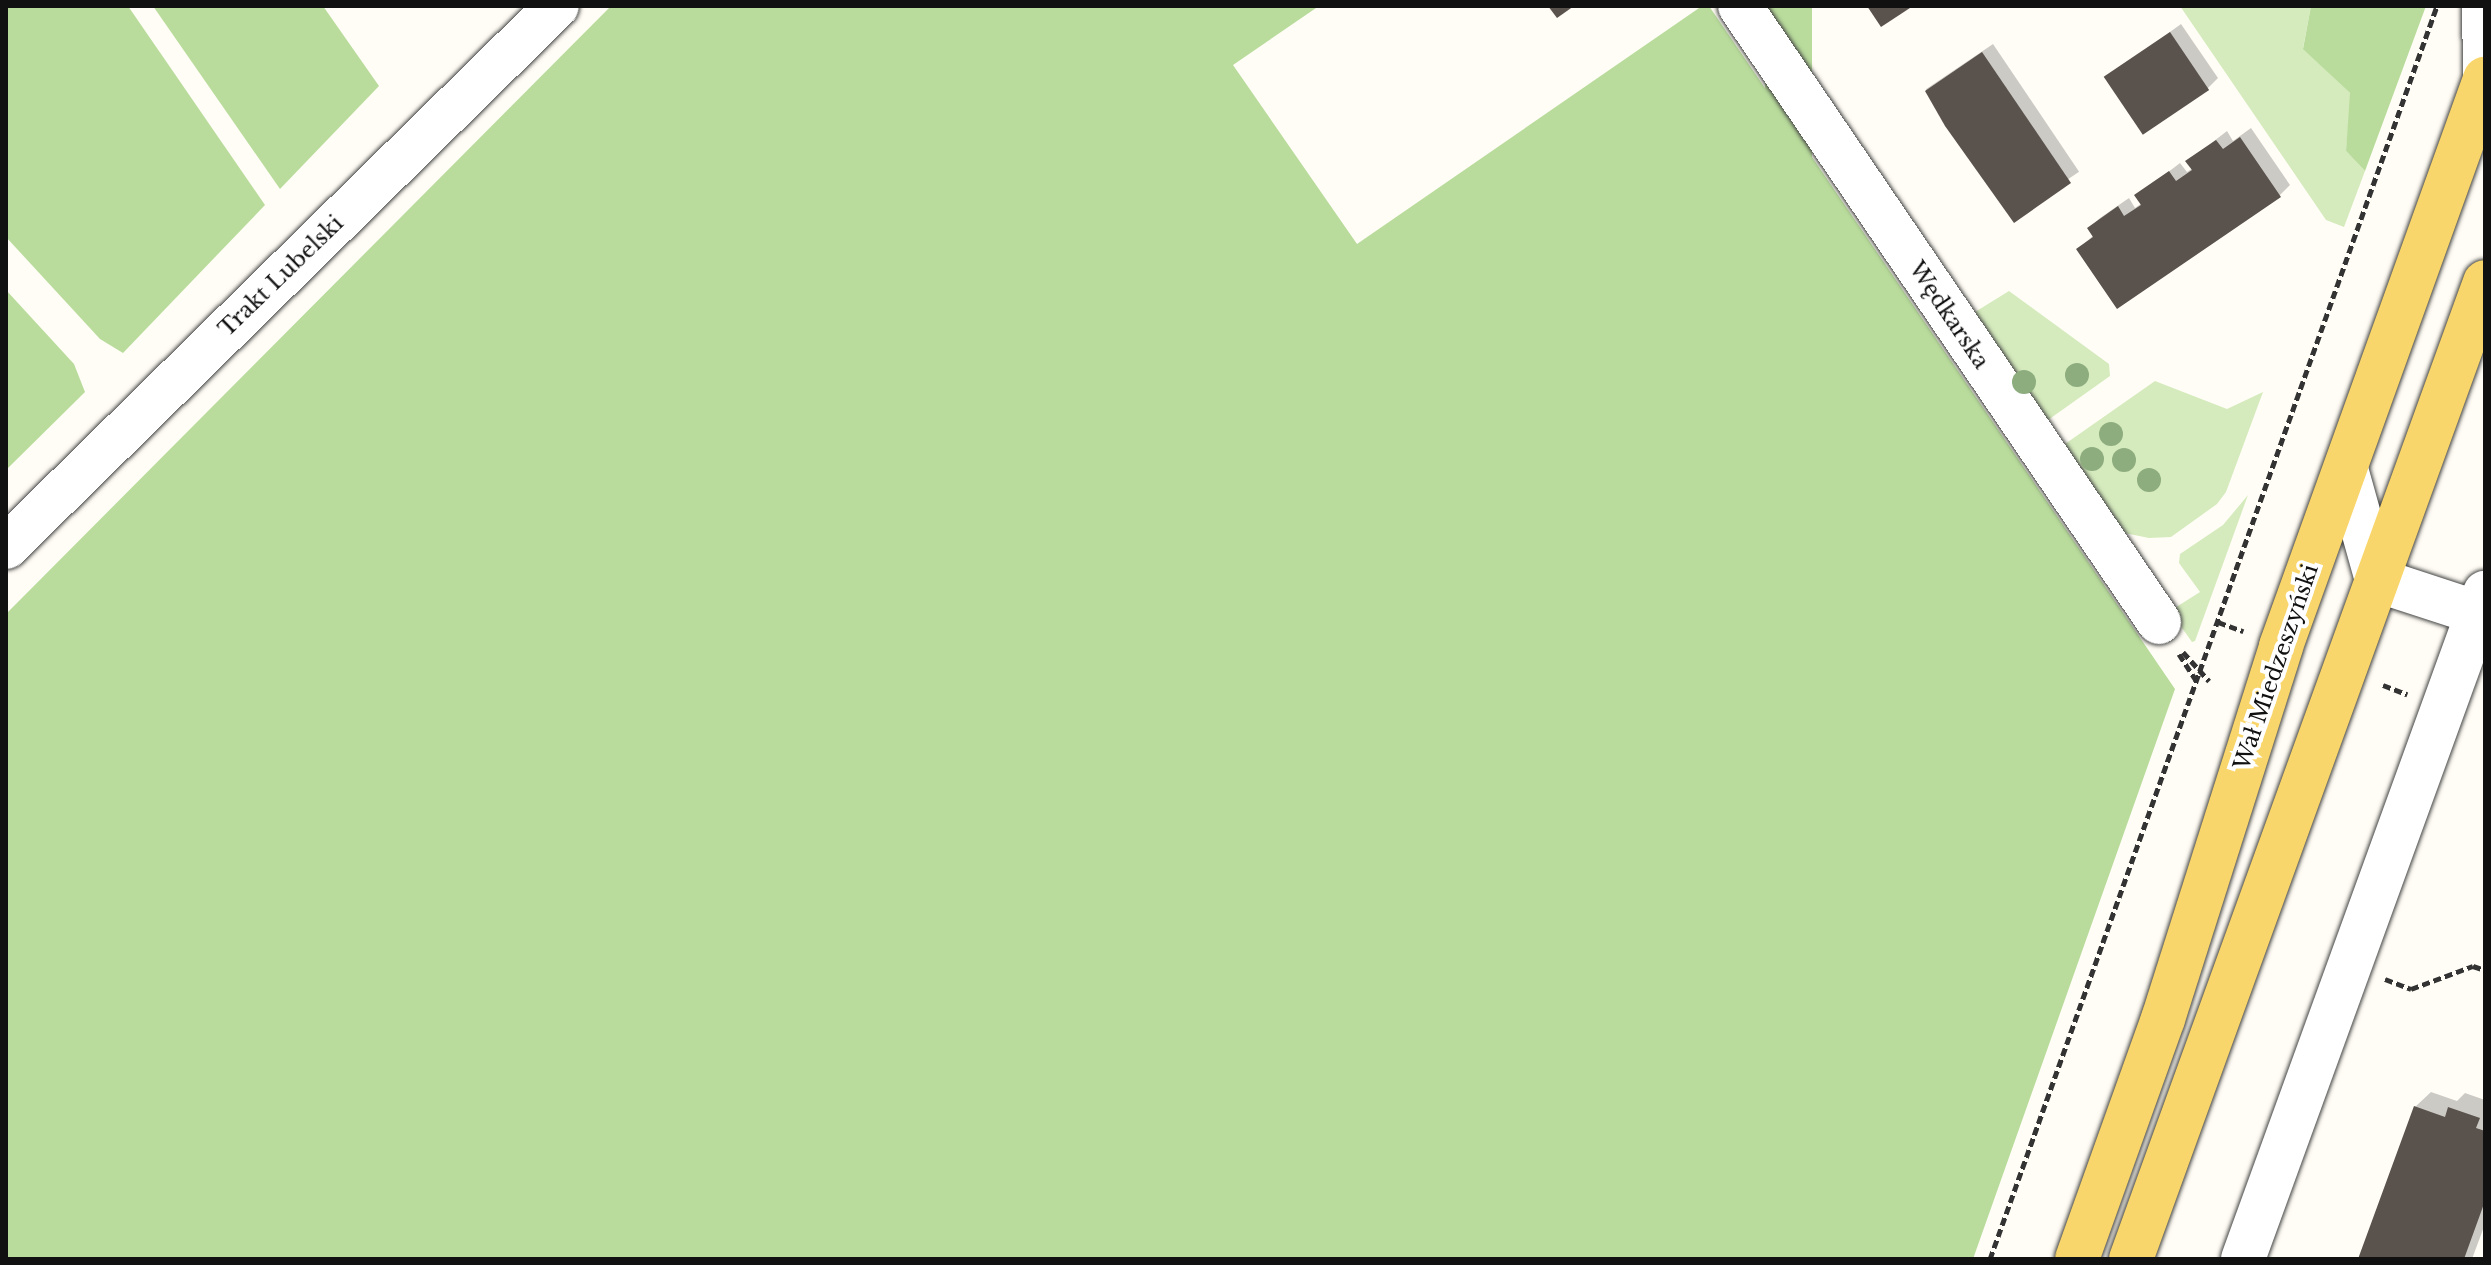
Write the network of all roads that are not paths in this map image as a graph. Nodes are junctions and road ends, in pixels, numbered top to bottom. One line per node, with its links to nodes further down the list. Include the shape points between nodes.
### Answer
1 (557, 6): 7 (street, Trakt Lubelski)
2 (1740, 6): 10 (street, Wędkarska)
3 (2484, 6): 4 (street)
4 (2485, 76): 6 (main road, Wał Miedzeszyński)
5 (2485, 282): 8 (main road)
6 (2346, 469): 8 (street); 11 (main road, Wał Miedzeszyński, via 2259,709 2163,1019)
7 (6, 547)
8 (2377, 580): 9 (street); 12 (main road)
9 (2481, 603): 13 (street)
10 (2159, 622)
11 (2077, 1259)
12 (2131, 1259)
13 (2243, 1259)

